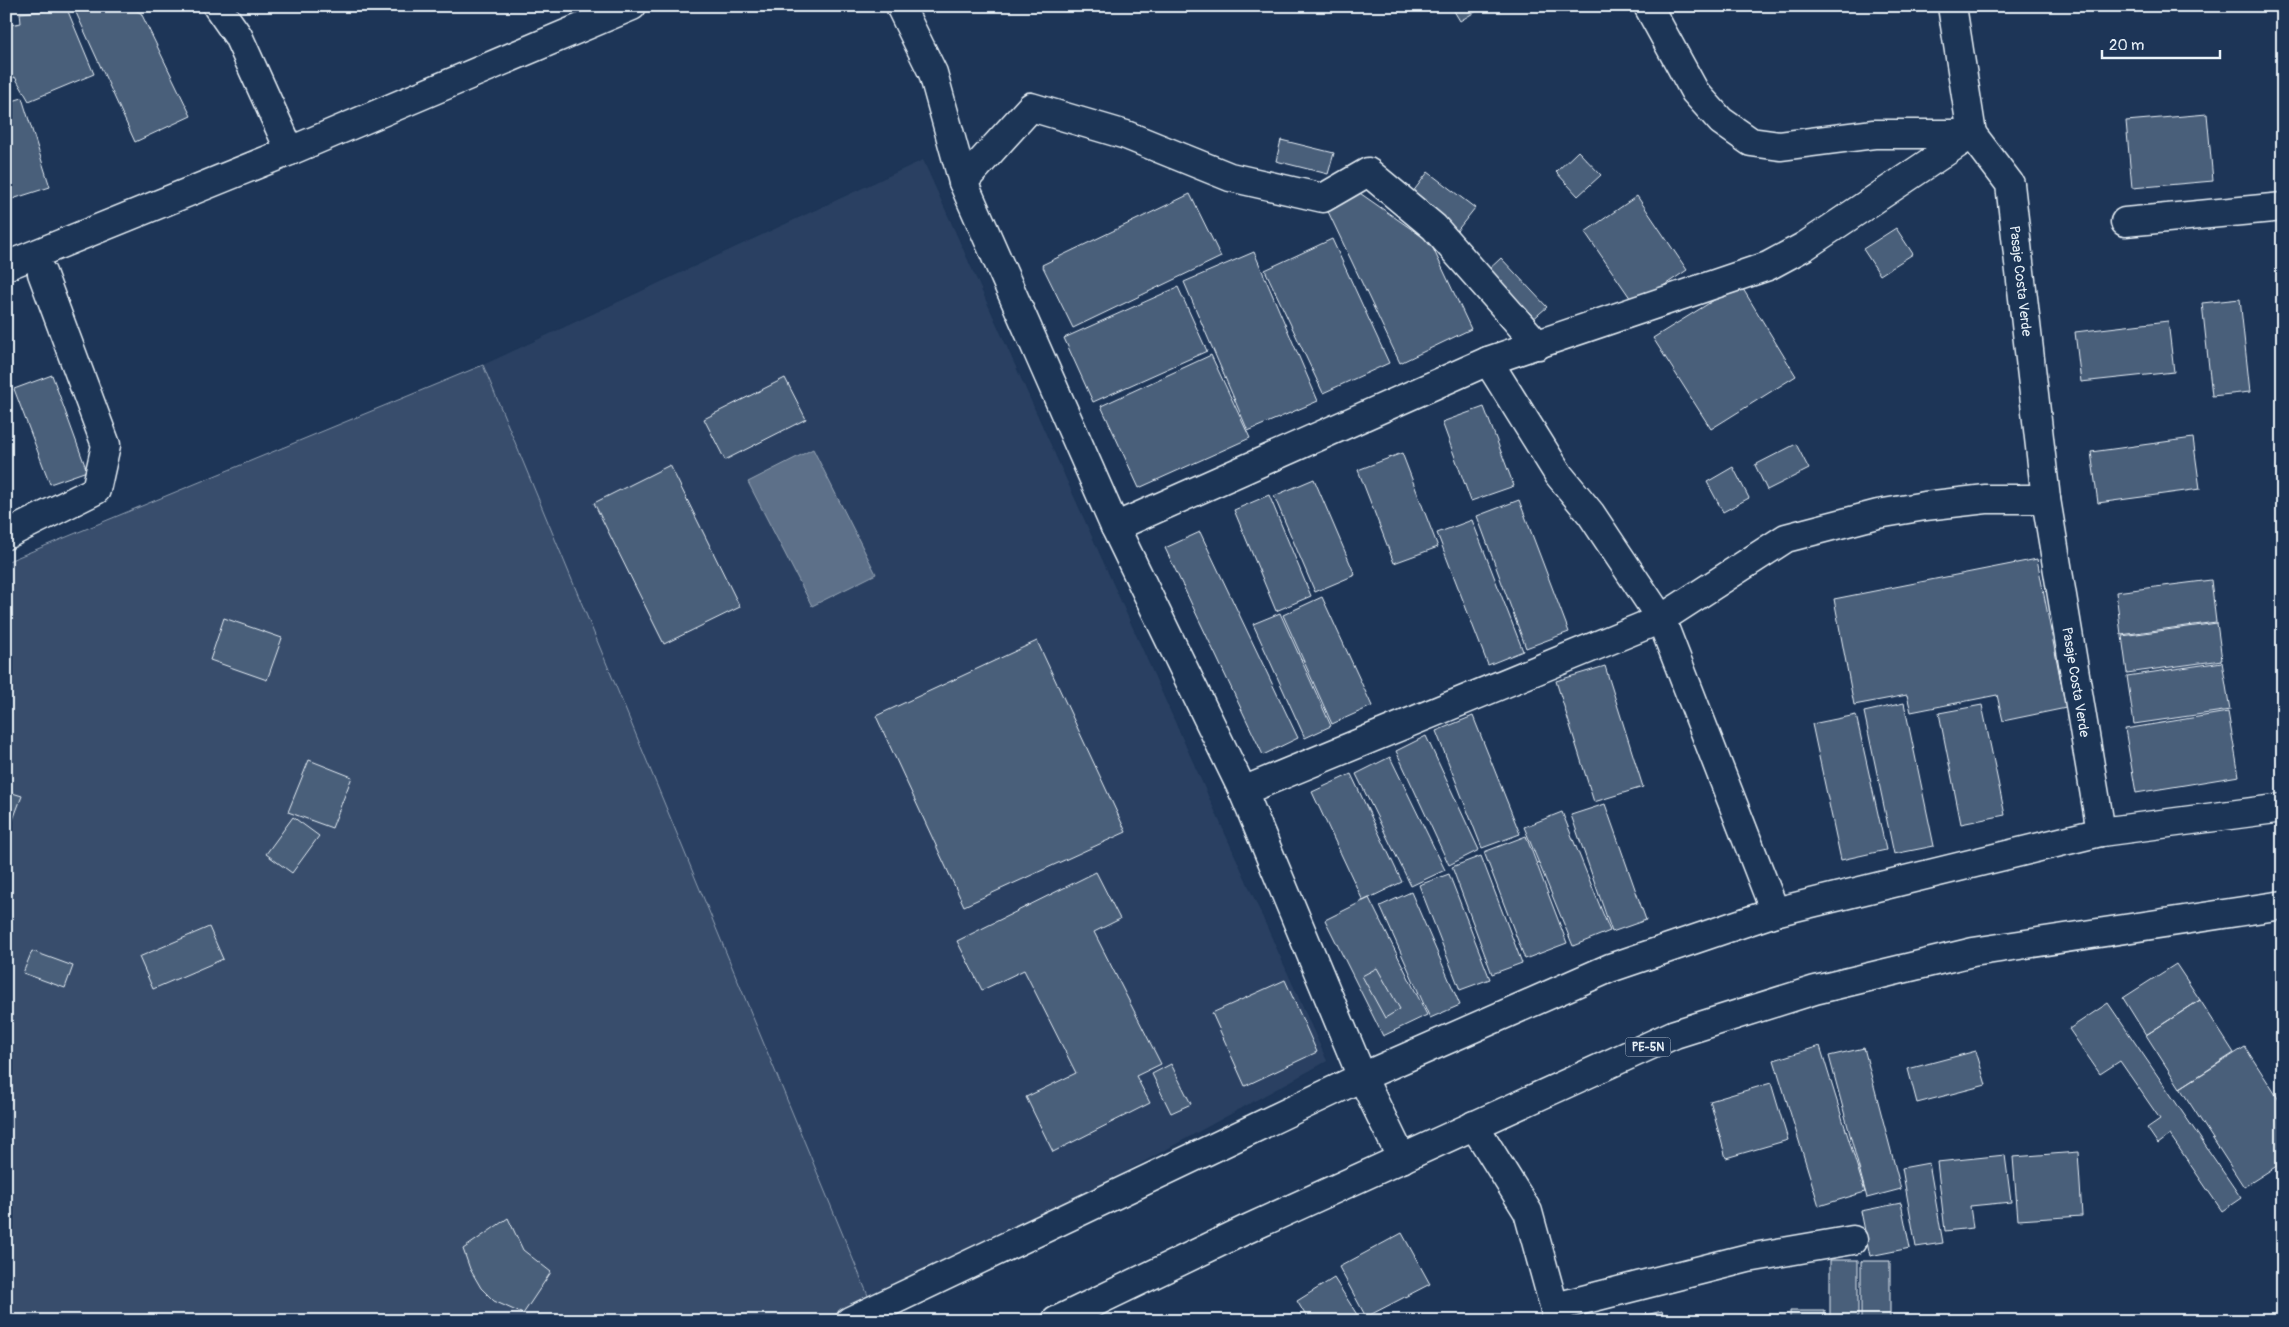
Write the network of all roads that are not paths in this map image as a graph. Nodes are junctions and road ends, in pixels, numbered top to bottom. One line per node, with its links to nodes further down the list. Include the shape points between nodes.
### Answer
1 (217, 6): 7 (main road, via 238,36)
2 (632, 6): 7 (main road)
3 (900, 6): 8 (main road, via 933,73)
4 (1648, 6): 6 (main road, via 1694,92 1721,121 1751,142 1780,146 1874,134)
5 (1952, 6): 6 (main road)
6 (1972, 134): 13 (main road, via 1805,246 1768,266); 15 (main road, Pasaje Costa Verde, via 2010,184)
7 (290, 151): 11 (main road)
8 (963, 182): 13 (main road, via 1031,107 1126,135 1230,177 1323,198 1368,172 1434,227); 16 (main road)
9 (2283, 206): 10 (main road)
10 (2125, 222)
11 (6, 266)
12 (42, 273): 17 (main road, via 106,445 96,490)
13 (1538, 345): 14 (main road)
14 (1488, 361): 16 (main road); 18 (main road, via 1560,475 1592,514)
15 (2046, 499): 18 (main road, via 1986,499 1925,506 1878,514 1786,538); 21 (main road, Pasaje Costa Verde)
16 (1115, 527): 19 (main road)
17 (6, 535)
18 (1661, 618): 19 (main road); 23 (main road)
19 (1243, 790): 24 (main road)
20 (2283, 808): 21 (main road)
21 (2101, 832): 23 (main road)
22 (2283, 905): 25 (main road, PE-5N, via 1972,952 1815,990 1675,1034)
23 (1775, 912): 24 (main road, via 1610,968)
24 (1362, 1077): 26 (main road); 29 (main road)
25 (1474, 1125): 26 (main road, PE-5N); 28 (main road, via 1528,1212)
26 (1402, 1158): 30 (main road, PE-5N)
27 (1853, 1240): 28 (main road, via 1748,1258)
28 (1556, 1314)
29 (850, 1321)
30 (1056, 1321)

